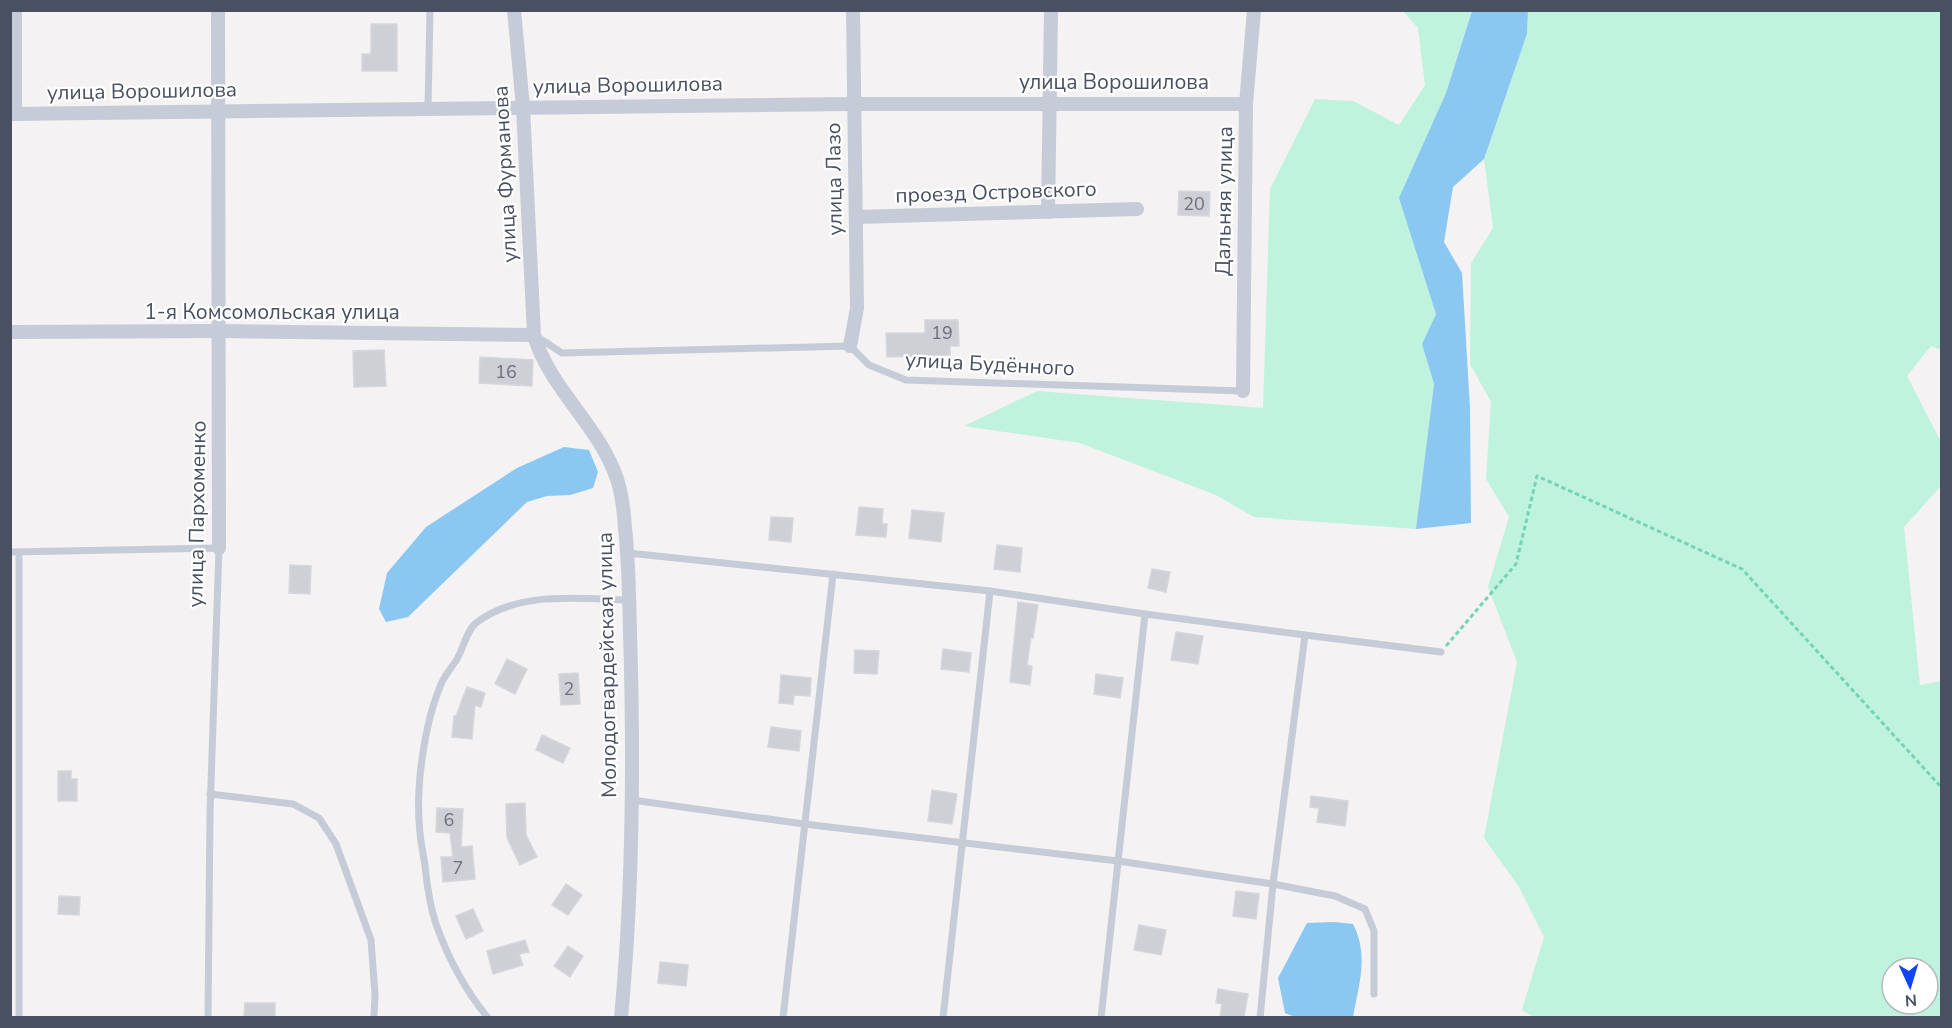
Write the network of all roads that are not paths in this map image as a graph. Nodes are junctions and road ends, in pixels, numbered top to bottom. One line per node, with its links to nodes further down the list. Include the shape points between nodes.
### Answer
1 (15, 10): 14 (street)
2 (218, 10): 13 (street, улица Пархоменко)
3 (430, 10): 12 (lane)
4 (514, 10): 11 (street, улица Фурманова)
5 (853, 10): 9 (street, улица Лазо)
6 (1050, 10): 8 (street)
7 (1254, 10): 10 (street, Дальняя улица)
8 (1050, 103): 9 (street, улица Ворошилова); 10 (street, улица Ворошилова); 16 (street)
9 (854, 104): 11 (street, улица Ворошилова); 17 (street, улица Лазо)
10 (1246, 104): 22 (street, Дальняя улица)
11 (523, 107): 12 (street, улица Ворошилова); 20 (street, улица Фурманова)
12 (428, 108): 13 (street, улица Ворошилова)
13 (220, 110): 14 (street, улица Ворошилова); 18 (street, улица Пархоменко)
14 (13, 114)
15 (1137, 209): 16 (street, проезд Островского)
16 (1048, 212): 17 (street, проезд Островского)
17 (856, 217): 21 (street, улица Лазо, via 857,308)
18 (220, 331): 19 (street, 1-я Комсомольская улица); 20 (street, 1-я Комсомольская улица); 23 (street, улица Пархоменко)
19 (10, 332)
20 (534, 335): 21 (lane, via 562,353); 26 (street, Молодогвардейская улица, via 544,363 605,449 618,481)
21 (850, 346): 22 (lane, улица Будённого, via 869,365 906,380)
22 (1243, 392)
23 (219, 548): 25 (lane); 33 (lane, улица Пархоменко)
24 (10, 552): 25 (lane)
25 (20, 552): 40 (lane)
26 (628, 553): 27 (lane); 29 (street, Молодогвардейская улица)
27 (832, 574): 28 (lane); 35 (lane)
28 (990, 591): 30 (lane); 36 (lane)
29 (630, 600): 34 (street, Молодогвардейская улица); 43 (lane, via 537,599 510,605 473,625 442,680 429,720 421,773 420,832 426,882 450,961)
30 (1145, 614): 31 (lane); 37 (lane)
31 (1305, 635): 32 (lane); 38 (lane)
32 (1441, 652)
33 (210, 794): 41 (lane, улица Пархоменко); 42 (lane, via 293,804 320,818 336,844 371,940)
34 (632, 800): 35 (lane); 44 (street, Молодогвардейская улица)
35 (804, 824): 36 (lane); 45 (lane)
36 (963, 843): 37 (lane); 46 (lane)
37 (1118, 861): 38 (lane); 47 (lane)
38 (1273, 884): 39 (lane, via 1335,896 1365,909 1374,931); 48 (lane)
39 (1374, 994)
40 (19, 1017)
41 (208, 1017)
42 (374, 1017)
43 (488, 1017)
44 (621, 1017)
45 (783, 1017)
46 (943, 1017)
47 (1101, 1017)
48 (1260, 1017)

